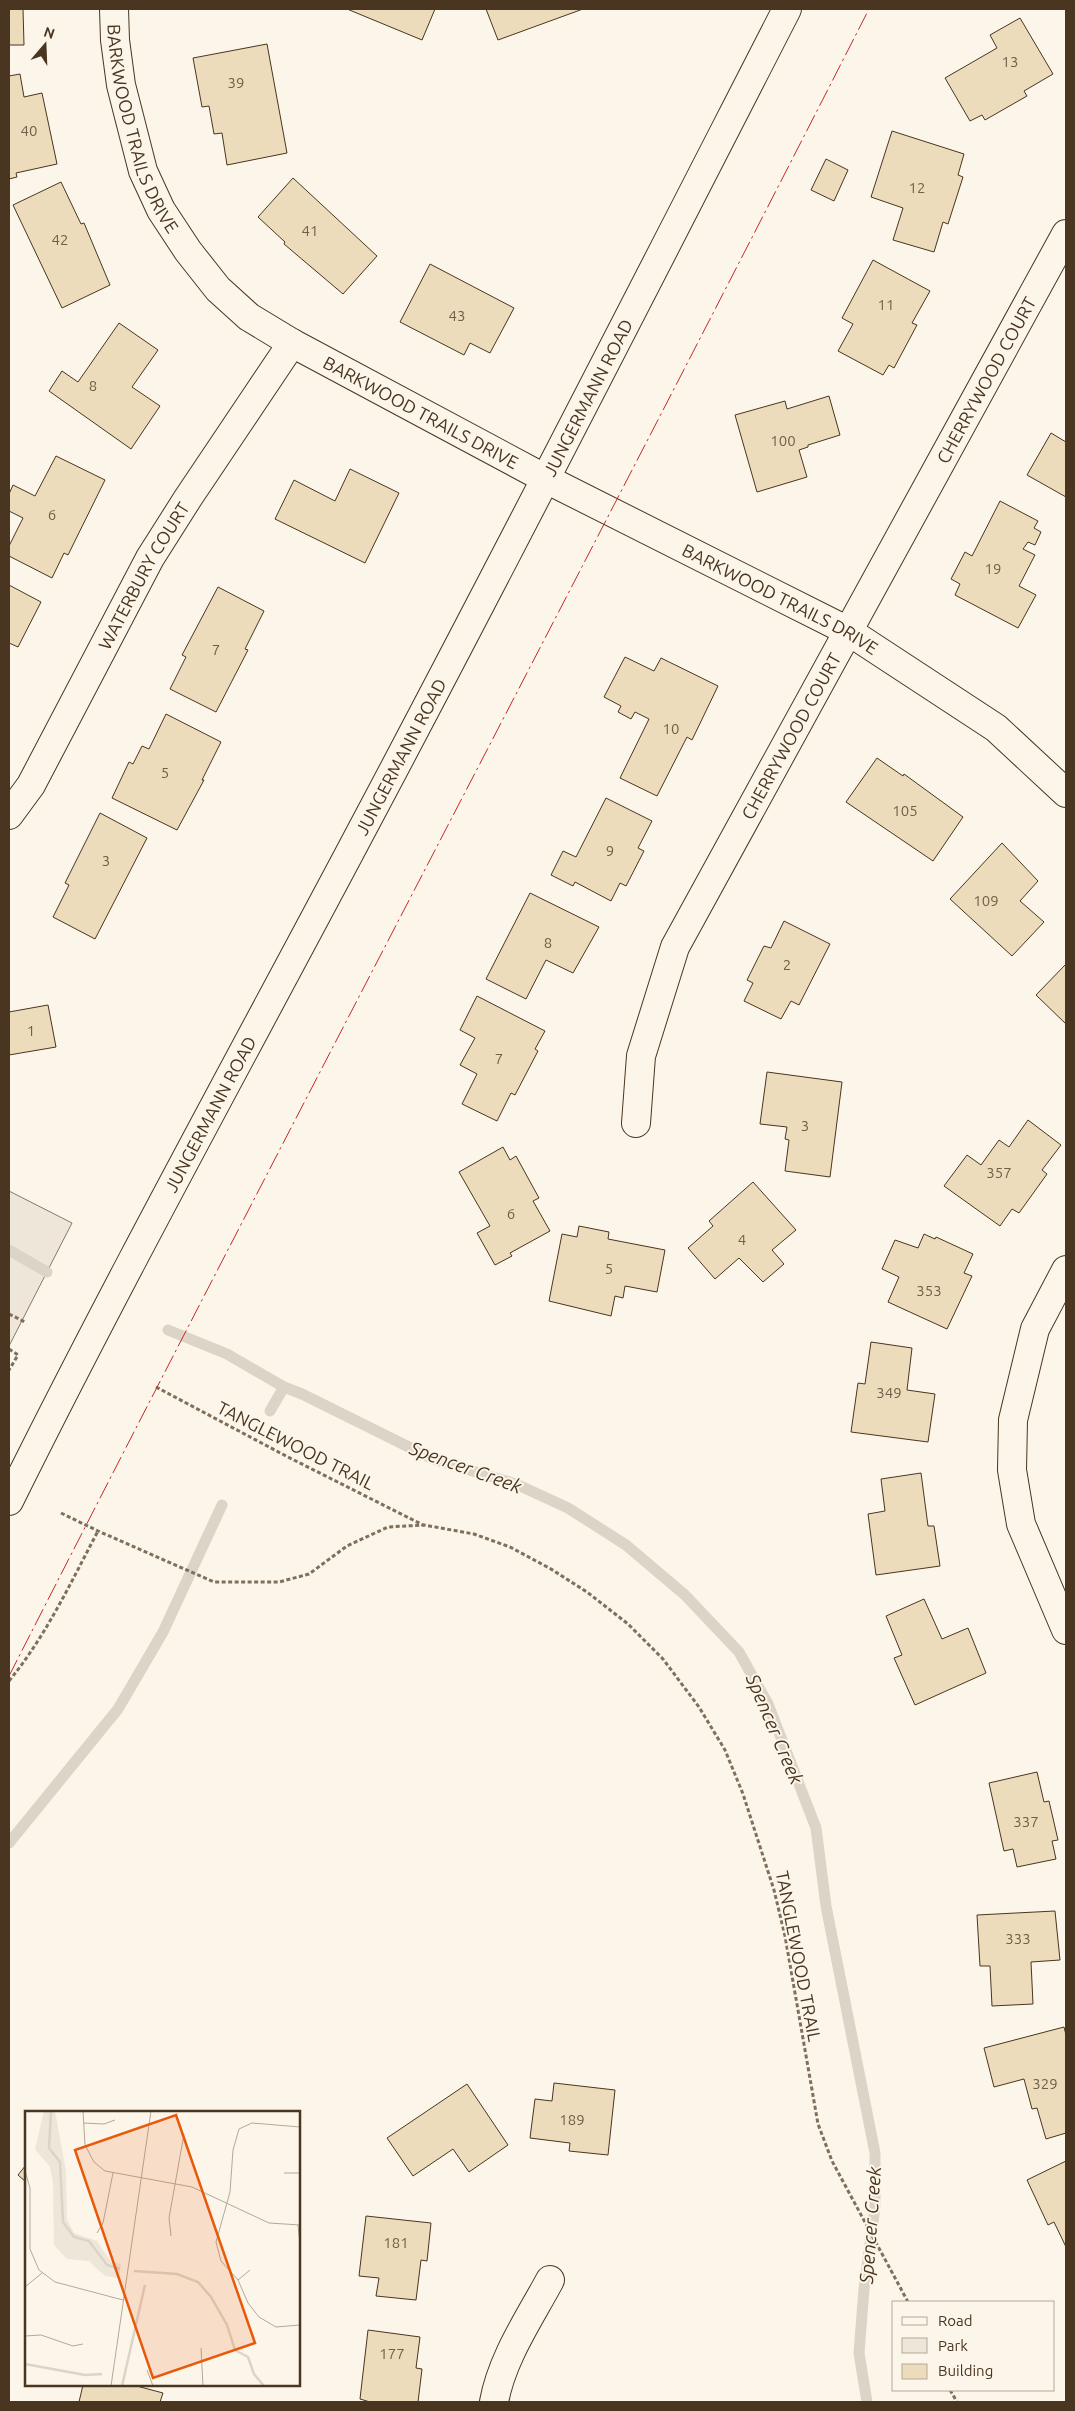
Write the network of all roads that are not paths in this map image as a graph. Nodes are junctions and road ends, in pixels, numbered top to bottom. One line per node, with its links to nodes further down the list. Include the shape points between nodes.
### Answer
1 (114, 9): 4 (street, BARKWOOD TRAILS DRIVE, via 121,85 130,126 143,171 161,210 188,252 218,289 249,317)
2 (787, 9): 5 (street, JUNGERMANN ROAD)
3 (1066, 234): 6 (street, CHERRYWOOD COURT)
4 (292, 342): 5 (street, BARKWOOD TRAILS DRIVE); 8 (street, WATERBURY COURT, via 150,558 31,785)
5 (546, 479): 6 (street, BARKWOOD TRAILS DRIVE); 11 (street, JUNGERMANN ROAD, via 154,1216)
6 (848, 631): 7 (street, BARKWOOD TRAILS DRIVE, via 996,728); 9 (street, CHERRYWOOD COURT, via 675,947 641,1056)
7 (1066, 793)
8 (9, 815)
9 (636, 1124)
10 (1066, 1270): 12 (street, via 1035,1329 1013,1420 1012,1470 1021,1524)
11 (9, 1501)
12 (1066, 1630)
13 (550, 2280): 14 (street, via 509,2355)
14 (494, 2402)

